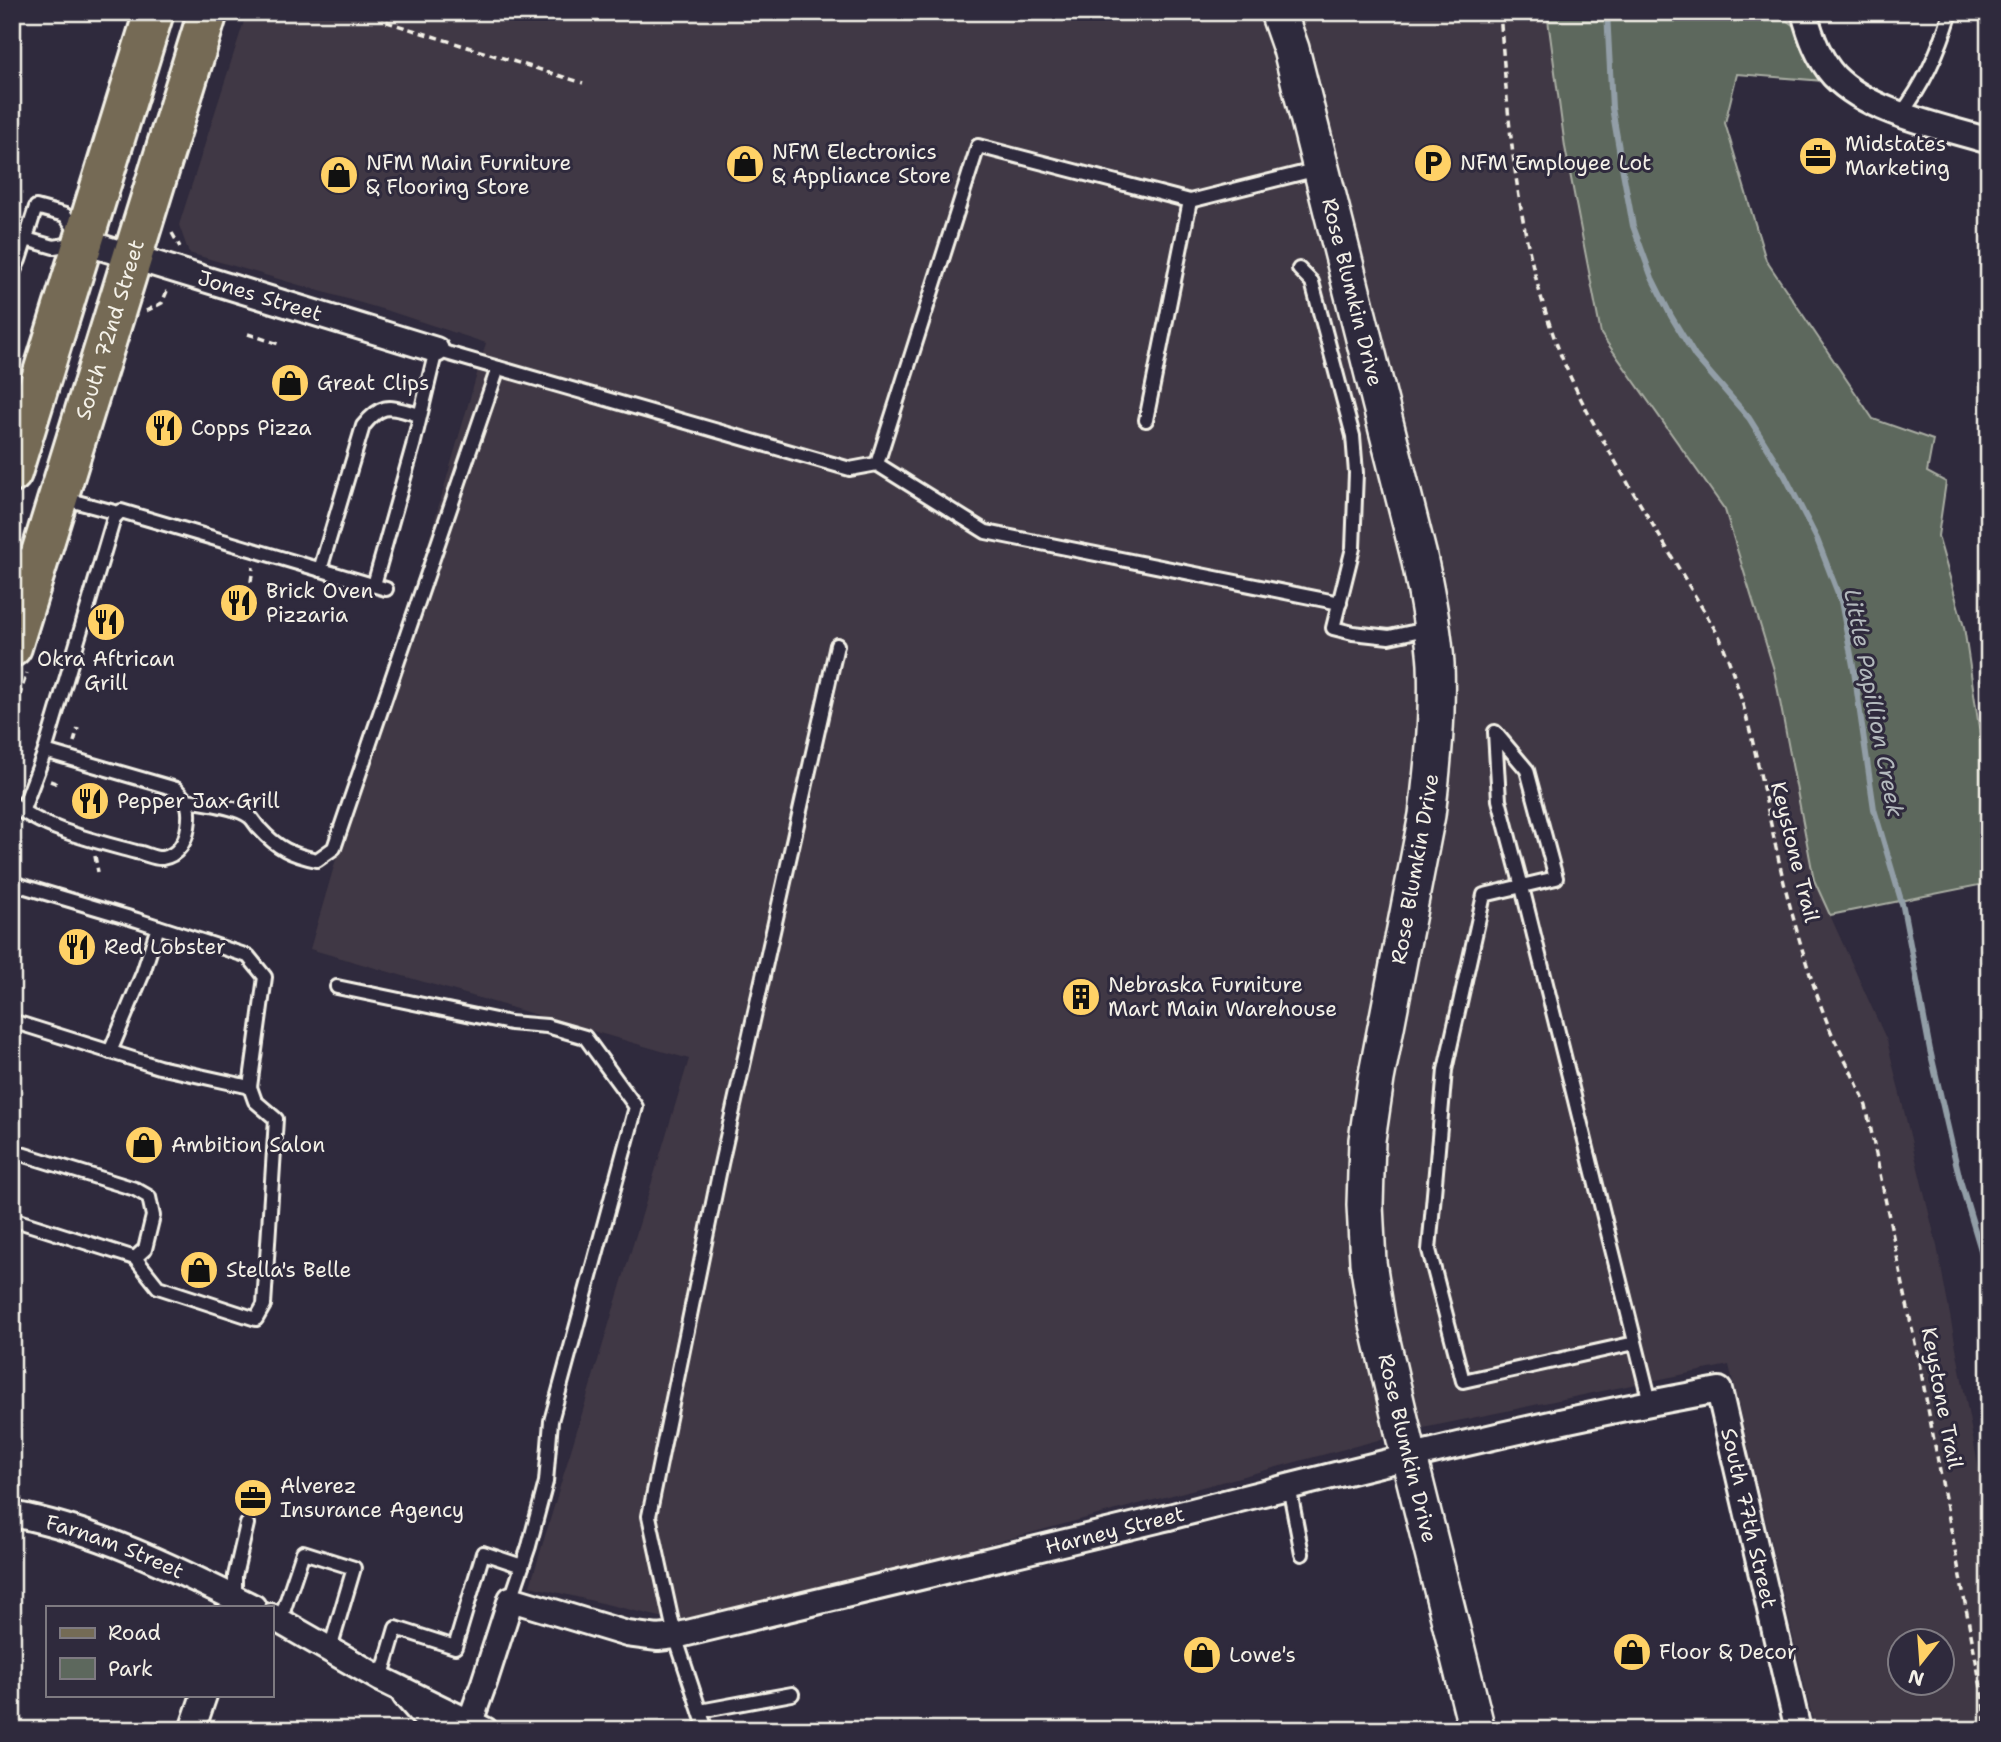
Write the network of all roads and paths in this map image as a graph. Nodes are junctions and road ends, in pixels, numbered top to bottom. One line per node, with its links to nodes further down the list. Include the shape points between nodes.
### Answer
1 (154, 12): 14 (main road)
2 (208, 12): 15 (main road, South 72nd Street)
3 (380, 12): 8 (path, via 384,22)
4 (1278, 12): 11 (main road, Rose Blumkin Drive)
5 (1500, 12): 79 (path, Keystone Trail, via 1509,121 1526,234 1551,331 1599,434 1730,661 1807,964 1866,1106 1924,1385)
6 (1804, 12): 9 (street, via 1833,75 1866,100)
7 (1951, 12): 9 (lane, via 1942,43 1917,94)
8 (583, 83)
9 (1901, 114): 10 (street)
10 (1989, 141)
11 (1321, 168): 12 (lane); 33 (main road, Rose Blumkin Drive, via 1419,557)
12 (1190, 201): 23 (lane); 24 (lane, via 978,146)
13 (26, 239): 14 (lane, via 54,247); 14 (lane, via 36,207 65,215); 17 (lane)
14 (83, 242): 15 (street, Jones Street); 25 (main road, via 25,416)
15 (133, 257): 20 (street, Jones Street); 26 (main road, South 72nd Street)
16 (1299, 269): 32 (lane, via 1312,282 1353,436 1353,548)
17 (12, 275)
18 (248, 334): 19 (path)
19 (282, 345)
20 (436, 350): 21 (lane); 22 (lane)
21 (498, 368): 24 (lane, via 850,469); 41 (lane, via 334,848 317,860 301,856 284,850 249,816)
22 (420, 415): 30 (lane, via 386,407 373,413 363,426); 30 (lane, via 380,587)
23 (1146, 420)
24 (877, 464): 32 (lane, via 986,532)
25 (12, 473)
26 (59, 497): 27 (lane); 28 (main road, South 72nd Street)
27 (118, 513): 30 (lane); 38 (lane)
28 (25, 563): 35 (main road, South 72nd Street)
29 (252, 570): 31 (path)
30 (320, 570)
31 (251, 582)
32 (1340, 603): 33 (lane, via 1333,628 1389,637)
33 (1431, 628): 58 (main road, Rose Blumkin Drive, via 1436,661 1433,772 1376,1079 1365,1175 1367,1244 1377,1320)
34 (837, 645): 67 (lane, via 721,1164 649,1516)
35 (12, 647)
36 (78, 728): 37 (path)
37 (73, 744)
38 (45, 751): 41 (lane, via 176,789); 42 (lane)
39 (48, 780): 40 (path)
40 (61, 785)
41 (187, 800): 42 (lane, via 187,834 179,850 162,858 93,840)
42 (17, 807)
43 (95, 854): 44 (path)
44 (98, 872)
45 (12, 883): 47 (lane)
46 (1522, 887): 46 (lane, via 1556,878 1527,771 1495,732 1499,800); 55 (lane); 55 (lane, via 1484,895 1445,1070 1429,1250 1463,1381)
47 (158, 927): 50 (lane); 51 (lane, via 248,957 265,977)
48 (337, 987): 63 (lane, via 585,1037 636,1107 551,1421 546,1482)
49 (12, 1021): 50 (lane)
50 (110, 1052): 51 (lane)
51 (250, 1087): 54 (lane, via 255,1101 276,1119 264,1305 256,1319 158,1287)
52 (12, 1151): 54 (lane, via 149,1197 153,1216 145,1249)
53 (12, 1219): 54 (lane)
54 (135, 1258)
55 (1635, 1343): 57 (lane)
56 (1719, 1390): 57 (street, Harney Street); 78 (street, South 77th Street)
57 (1650, 1402): 58 (street, Harney Street)
58 (1409, 1457): 59 (street, Harney Street); 77 (main road, Rose Blumkin Drive)
59 (1289, 1486): 62 (lane); 67 (street, Harney Street)
60 (12, 1514): 65 (street, Farnam Street, via 117,1544)
61 (247, 1524): 65 (lane, via 235,1576)
62 (1302, 1554)
63 (522, 1566): 64 (lane); 69 (lane, via 483,1553 455,1647 396,1629)
64 (511, 1599): 67 (street, Harney Street, via 628,1634); 73 (street)
65 (240, 1604)
66 (276, 1619): 68 (street); 68 (lane, via 303,1552 354,1568)
67 (675, 1636): 72 (lane)
68 (330, 1649): 69 (street)
69 (389, 1683): 73 (street); 75 (street)
70 (792, 1694): 72 (lane)
71 (204, 1696): 74 (street)
72 (700, 1711): 76 (lane)
73 (474, 1727)
74 (192, 1730)
75 (431, 1730)
76 (706, 1730)
77 (1477, 1730)
78 (1798, 1730)
79 (1986, 1730)

